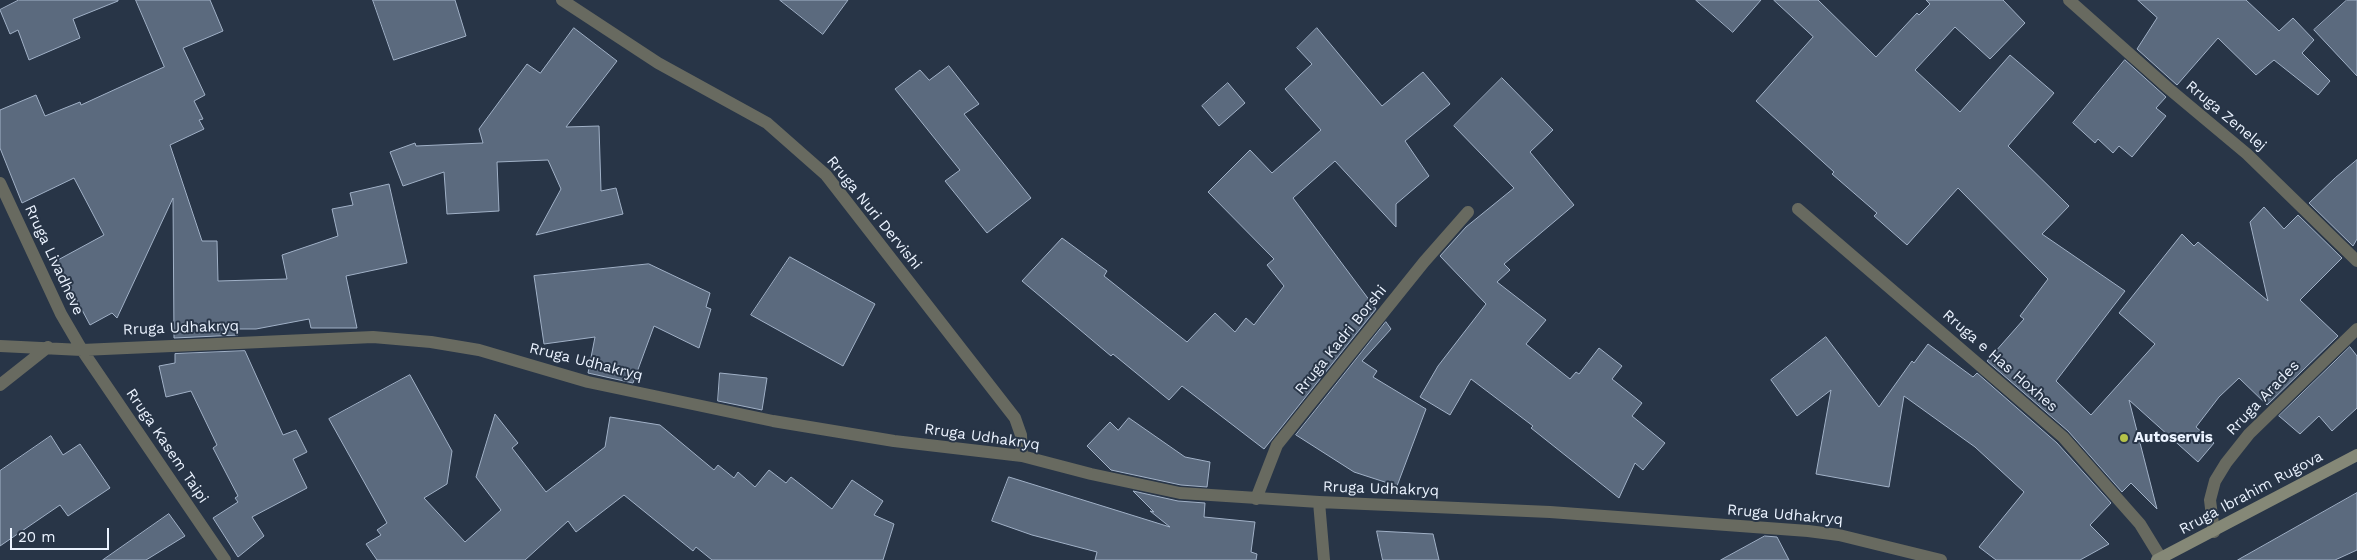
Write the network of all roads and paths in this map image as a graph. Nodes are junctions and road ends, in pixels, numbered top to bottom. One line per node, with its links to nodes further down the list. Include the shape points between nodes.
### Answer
1 (562, 0): 13 (street, Rruga Nuri Dervishi, via 658,63 767,123 826,175 1015,418 1021,435)
2 (2069, 0): 6 (street, Rruga Zenelej, via 2248,154)
3 (0, 183): 10 (street, Rruga Livadheve, via 61,314)
4 (1798, 209): 17 (street, Rruga e Has Hoxhes, via 2064,437 2140,524)
5 (1468, 212): 14 (street, Rruga Kadri Borshi, via 1277,445)
6 (2357, 261)
7 (2357, 329): 16 (street, Rruga Arades, via 2262,421 2226,463 2215,481 2210,500)
8 (0, 346): 9 (street, Rruga Udhakryq)
9 (48, 347): 10 (street, Rruga Udhakryq); 11 (street)
10 (82, 350): 13 (street, Rruga Udhakryq, via 373,338 431,342 479,350 588,382 773,421 894,441); 18 (street, Rruga Kasem Taipi)
11 (0, 385)
12 (2357, 455): 16 (main road, Rruga Ibrahim Rugova)
13 (1022, 456): 14 (street, Rruga Udhakryq, via 1180,493)
14 (1256, 499): 15 (street, Rruga Udhakryq)
15 (1319, 502): 19 (street); 20 (street, Rruga Udhakryq, via 1550,512 1808,531 1840,535)
16 (2214, 532): 17 (main road, Rruga Ibrahim Rugova)
17 (2160, 559)
18 (225, 560)
19 (1324, 560)
20 (1941, 560)

